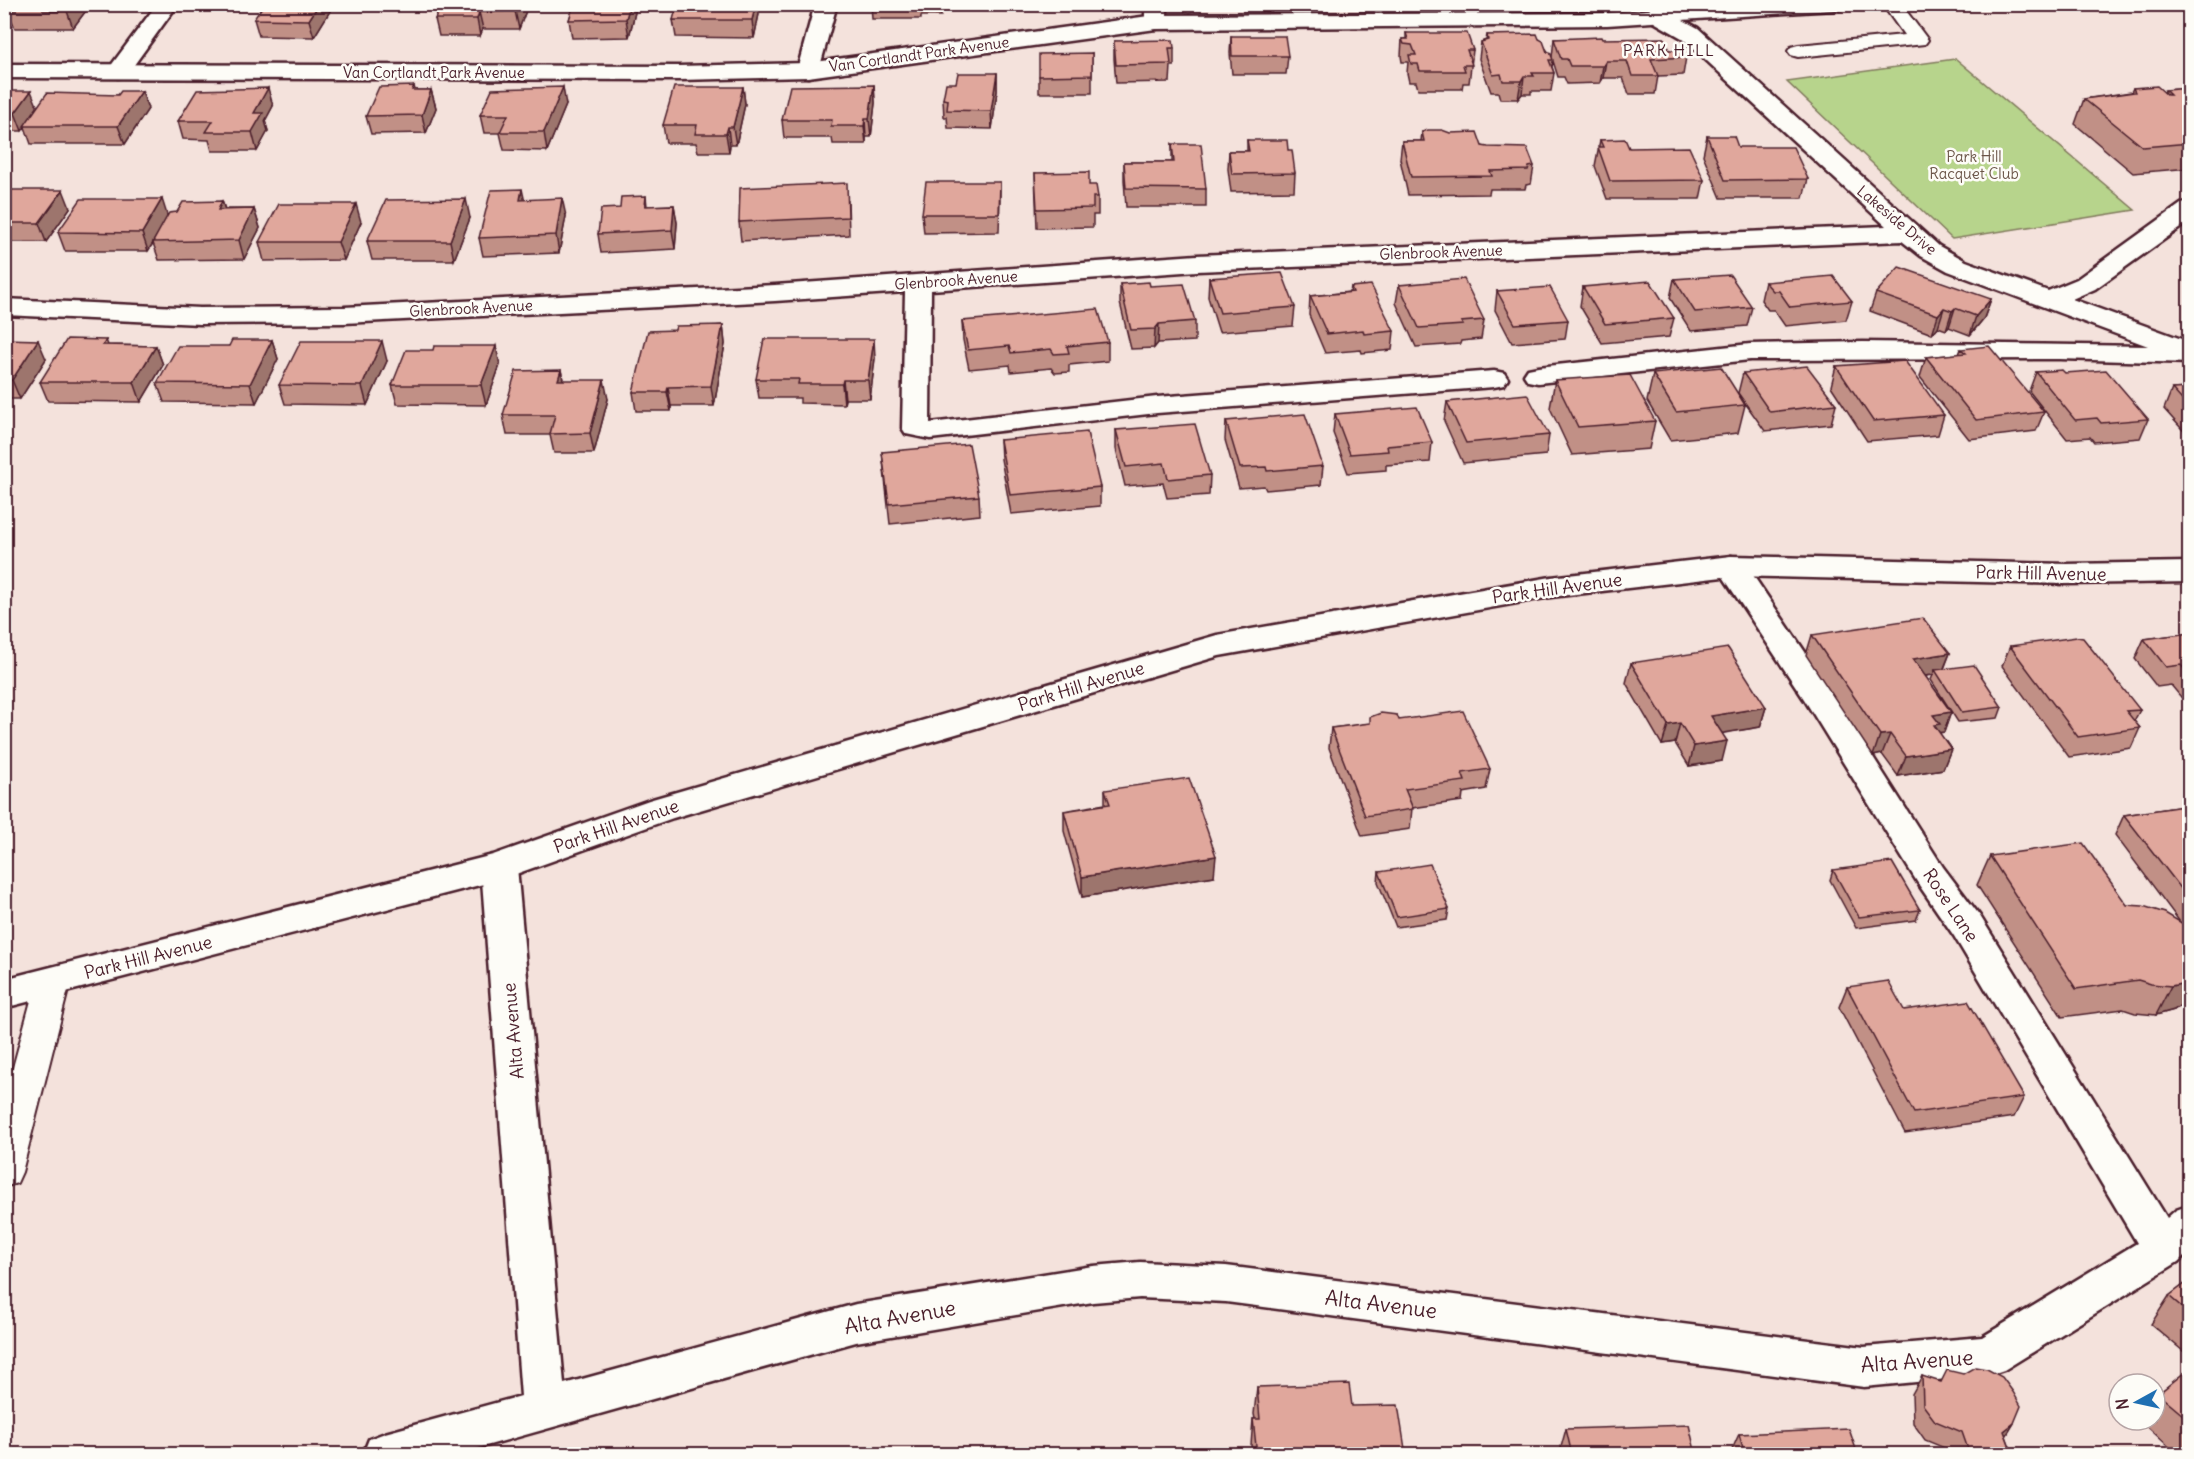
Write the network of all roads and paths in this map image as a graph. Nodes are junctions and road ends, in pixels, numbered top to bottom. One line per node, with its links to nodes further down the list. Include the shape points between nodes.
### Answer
1 (168, 4): 10 (street)
2 (826, 4): 8 (street)
3 (1833, 4): 5 (street, Van Cortlandt Park Avenue)
4 (1891, 4): 7 (lane, via 1918,40)
5 (1660, 11): 6 (street, Van Cortlandt Park Avenue); 12 (street, Lakeside Drive, via 1690,33)
6 (1156, 13): 8 (street, Van Cortlandt Park Avenue)
7 (1798, 51)
8 (808, 70): 10 (street, Van Cortlandt Park Avenue)
9 (4, 71): 10 (street, Van Cortlandt Park Avenue)
10 (118, 71)
11 (2190, 209): 14 (street, via 2086,284)
12 (1908, 233): 13 (street, Glenbrook Avenue, via 1197,263); 14 (street, Lakeside Drive, via 1957,266)
13 (918, 283): 15 (street, Glenbrook Avenue, via 344,315 200,316); 18 (street, via 916,428 930,431 1157,405)
14 (2050, 300): 16 (street, Lakeside Drive)
15 (4, 307)
16 (2190, 354): 17 (street, via 1750,352)
17 (1538, 375)
18 (1494, 379)
19 (1731, 566): 20 (street, Park Hill Avenue, via 2066,574); 21 (street, Park Hill Avenue, via 1551,587 1217,646 661,809); 25 (street, Rose Lane, via 1931,876)
20 (2190, 572)
21 (499, 867): 22 (street, Park Hill Avenue); 26 (street, Alta Avenue)
22 (53, 982): 23 (street, Park Hill Avenue); 24 (lane)
23 (4, 994)
24 (4, 1172)
25 (2176, 1235): 26 (street, Alta Avenue, via 1989,1356 1864,1367 1226,1284 1140,1280 1093,1284 856,1323)
26 (544, 1410): 27 (street, Alta Avenue)
27 (399, 1452)

